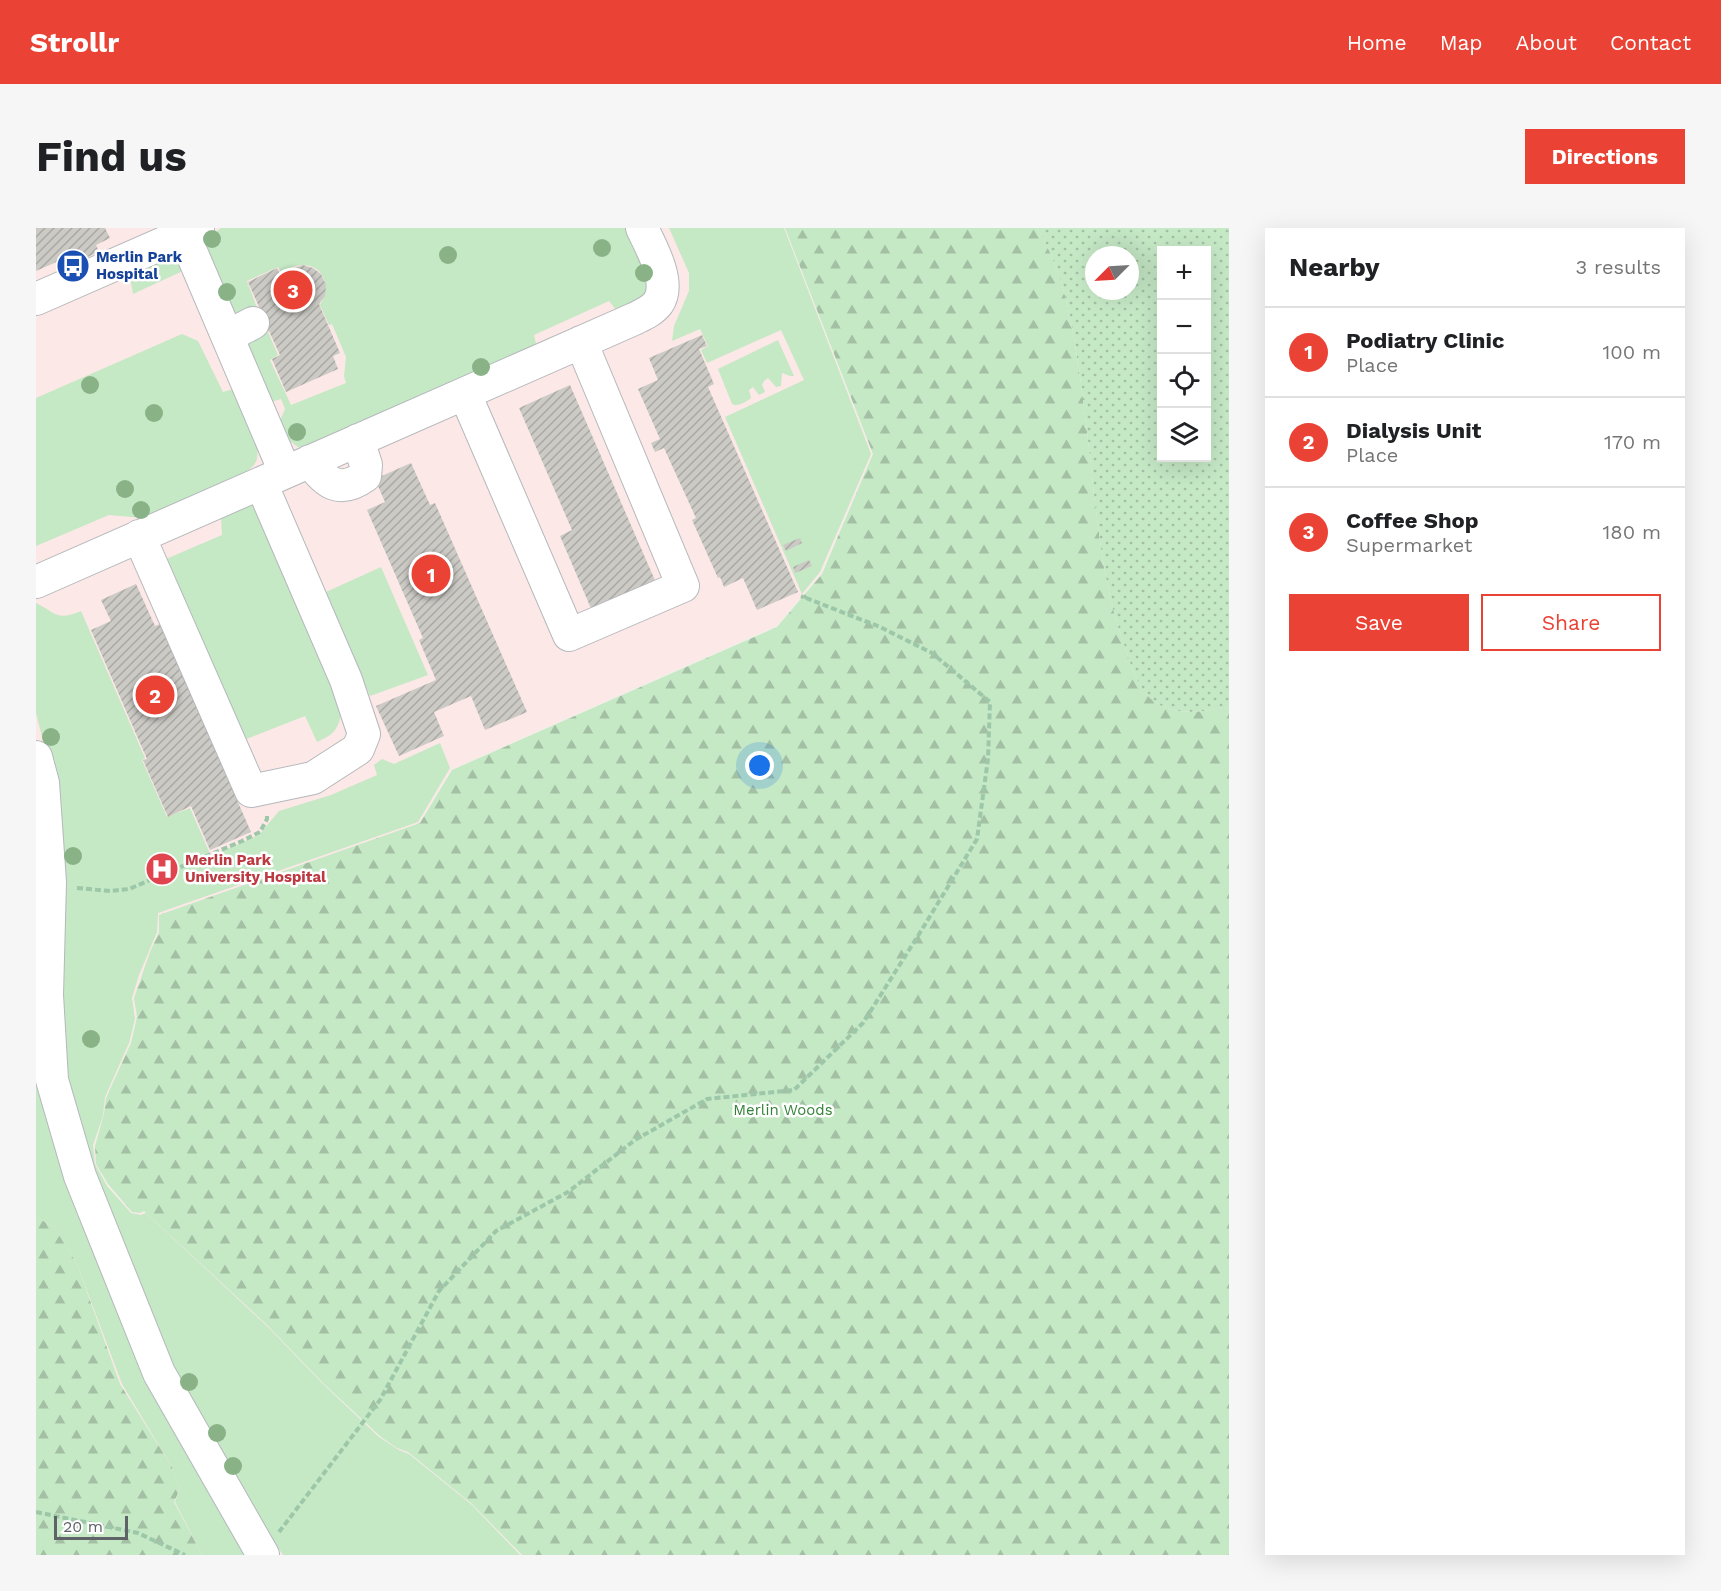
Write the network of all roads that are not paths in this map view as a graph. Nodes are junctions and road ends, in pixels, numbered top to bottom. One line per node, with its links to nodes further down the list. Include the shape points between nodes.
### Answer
1 (642, 228): 4 (lane, via 662,276 658,303 634,319)
2 (188, 230): 3 (lane); 6 (lane, via 241,330)
3 (36, 298)
4 (581, 342): 5 (lane); 5 (lane, via 683,586 569,635)
5 (465, 394): 6 (lane)
6 (285, 472): 7 (lane); 7 (lane, via 364,734 358,748 313,778 250,791)
7 (139, 536): 8 (lane)
8 (36, 582)
9 (36, 757): 10 (lane, via 42,783 50,882 47,995 52,1080 80,1176 159,1373)
10 (263, 1555)

